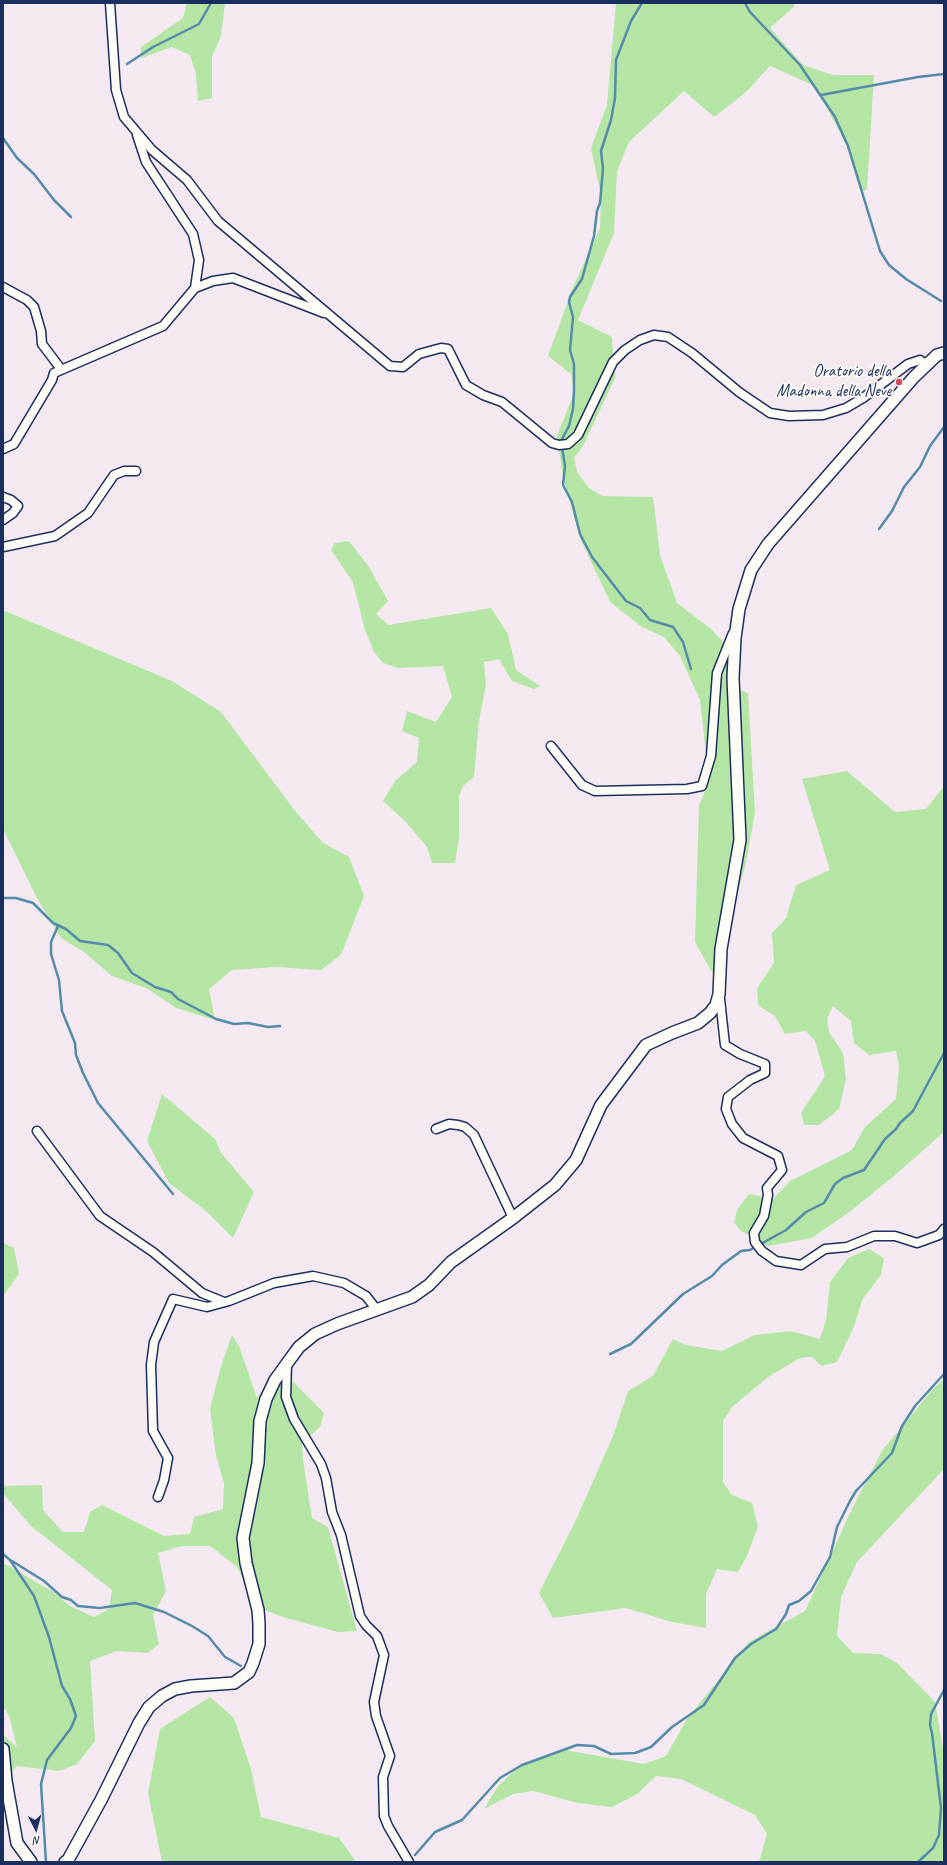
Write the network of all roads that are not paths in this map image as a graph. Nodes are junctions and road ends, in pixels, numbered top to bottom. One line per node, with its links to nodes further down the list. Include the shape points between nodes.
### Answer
1 (110, 3): 2 (street, via 116,90 124,117)
2 (136, 131): 4 (street, via 146,162 193,234 199,260); 5 (street, via 152,150 187,180 218,221)
3 (3, 286): 8 (street, via 34,306 42,344)
4 (195, 288): 5 (street, via 213,281 232,278); 8 (street, via 163,326)
5 (330, 315): 7 (street, via 390,366 403,367 419,354 441,348 448,349 466,385 502,402 552,443 559,445 568,444 578,435 613,362 635,344 654,335 668,337 692,353 739,392 770,413 789,416 823,415 846,408 908,364 920,360)
6 (940, 354): 7 (street)
7 (926, 364): 14 (street, via 768,544 751,570)
8 (61, 369): 9 (street, via 54,373 14,444)
9 (3, 449)
10 (136, 471): 13 (street, via 114,474 88,513 55,536)
11 (3, 497): 12 (street, via 18,506)
12 (3, 520)
13 (3, 547)
14 (738, 621): 15 (street, via 718,673 711,756 702,786 687,789 595,791 582,785); 16 (street, via 733,678 740,840 721,949)
15 (551, 746)
16 (719, 994): 19 (street, via 710,1013 698,1023 646,1045 601,1105 576,1160 555,1185); 20 (street, via 725,1045 765,1064 765,1073 750,1080 728,1097 726,1109 732,1124 743,1138 778,1156 782,1170 767,1188 764,1216 754,1233 755,1242 762,1251 776,1260 801,1265 825,1249 847,1247 874,1236 895,1236 917,1243 939,1235)
17 (436, 1129): 19 (street, via 449,1124 458,1125 474,1135)
18 (37, 1131): 21 (street, via 100,1216 153,1252 202,1294)
19 (513, 1218): 22 (street, via 451,1262 430,1285 412,1297)
20 (944, 1229)
21 (224, 1302): 22 (street, via 274,1283 313,1276 344,1283 366,1296); 24 (street, via 207,1307 173,1299 154,1342 151,1365 153,1430 168,1458)
22 (377, 1310): 23 (street, via 315,1334 299,1347)
23 (288, 1362): 27 (street, via 275,1380 260,1421 258,1463 243,1538 259,1624 259,1644 249,1672 234,1683 175,1689 149,1707 101,1800); 28 (street, via 286,1397 294,1419 321,1464 360,1616 377,1636 384,1655 374,1702 376,1716 390,1756 383,1777 384,1816)
24 (158, 1498)
25 (3, 1749): 26 (street, via 17,1843)
26 (31, 1862)
27 (65, 1862)
28 (409, 1862)

